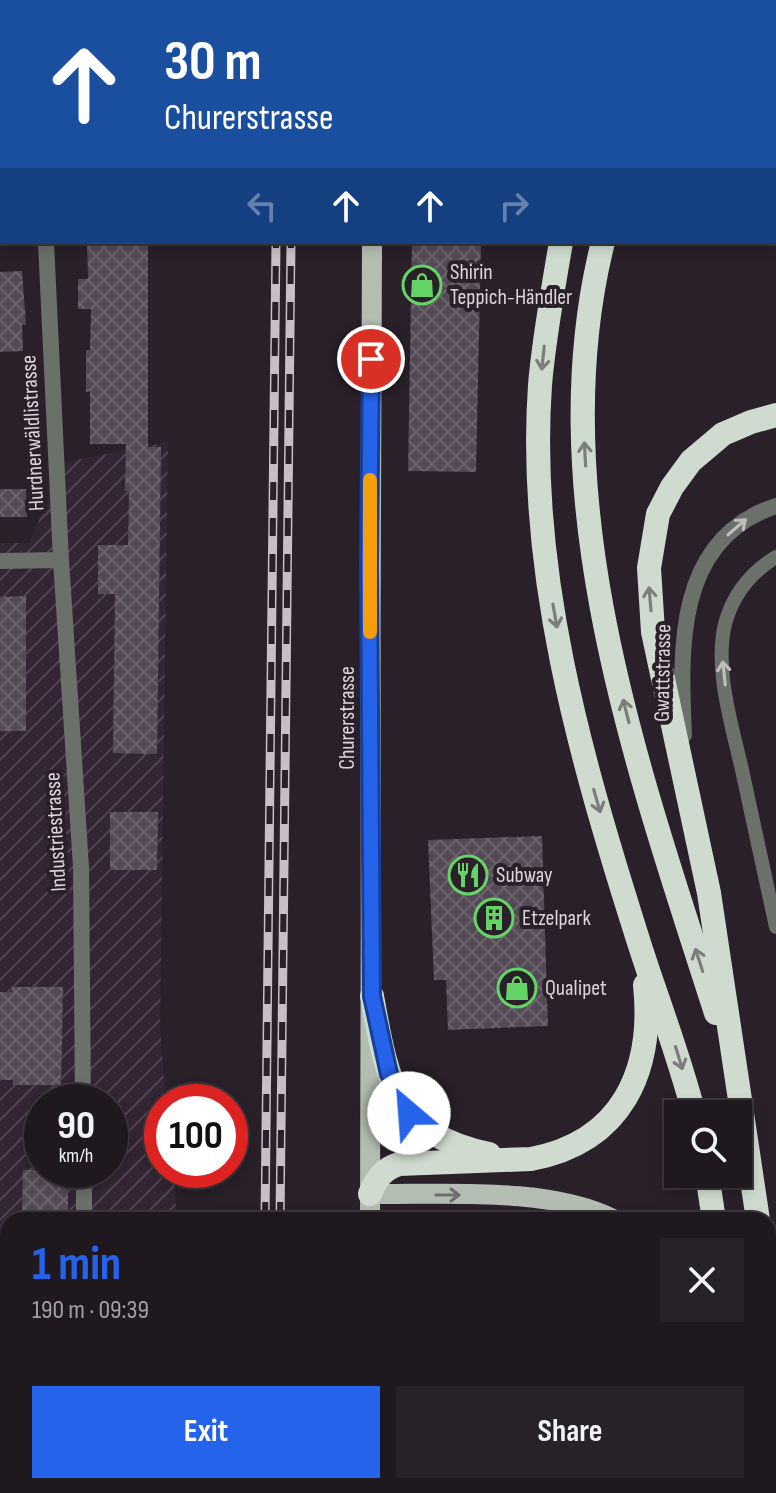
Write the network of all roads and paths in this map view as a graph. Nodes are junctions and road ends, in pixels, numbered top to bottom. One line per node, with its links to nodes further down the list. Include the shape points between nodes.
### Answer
1 (46, 244): 8 (street, Hurdnerwäldlistrasse)
2 (372, 244): 13 (main road, Churerstrasse)
3 (563, 244): 12 (highway, one-way to 12, via 540,386 547,571 570,699)
4 (603, 244): 15 (highway, one-way to 4, via 644,779 597,574 584,391)
5 (776, 415): 10 (highway, one-way to 5, via 653,632 649,591 654,530 672,487 710,443)
6 (776, 506): 10 (street, Gwattstrasse, one-way to 6, via 682,657 688,605 720,543 748,518)
7 (776, 557): 11 (lane, one-way to 7, via 723,668 731,607 747,579)
8 (61, 560): 9 (street); 14 (street, Industriestrasse, via 81,867)
9 (0, 561)
10 (686, 785): 15 (highway)
11 (776, 927)
12 (635, 932): 16 (highway, one-way to 16); 17 (highway, via 647,1025 634,1085 600,1129 572,1147)
13 (372, 996): 17 (highway, via 389,1074 409,1113 455,1146); 20 (main road, Churerstrasse)
14 (83, 1084)
15 (740, 1087): 25 (highway)
16 (690, 1100)
17 (531, 1159): 20 (highway, via 399,1164 381,1174)
18 (84, 1188): 21 (street)
19 (709, 1188): 24 (highway)
20 (370, 1194): 22 (main road, Churerstrasse); 23 (main road, one-way to 23, via 494,1195)
21 (84, 1212)
22 (370, 1212)
23 (596, 1212)
24 (713, 1212)
25 (757, 1212)

